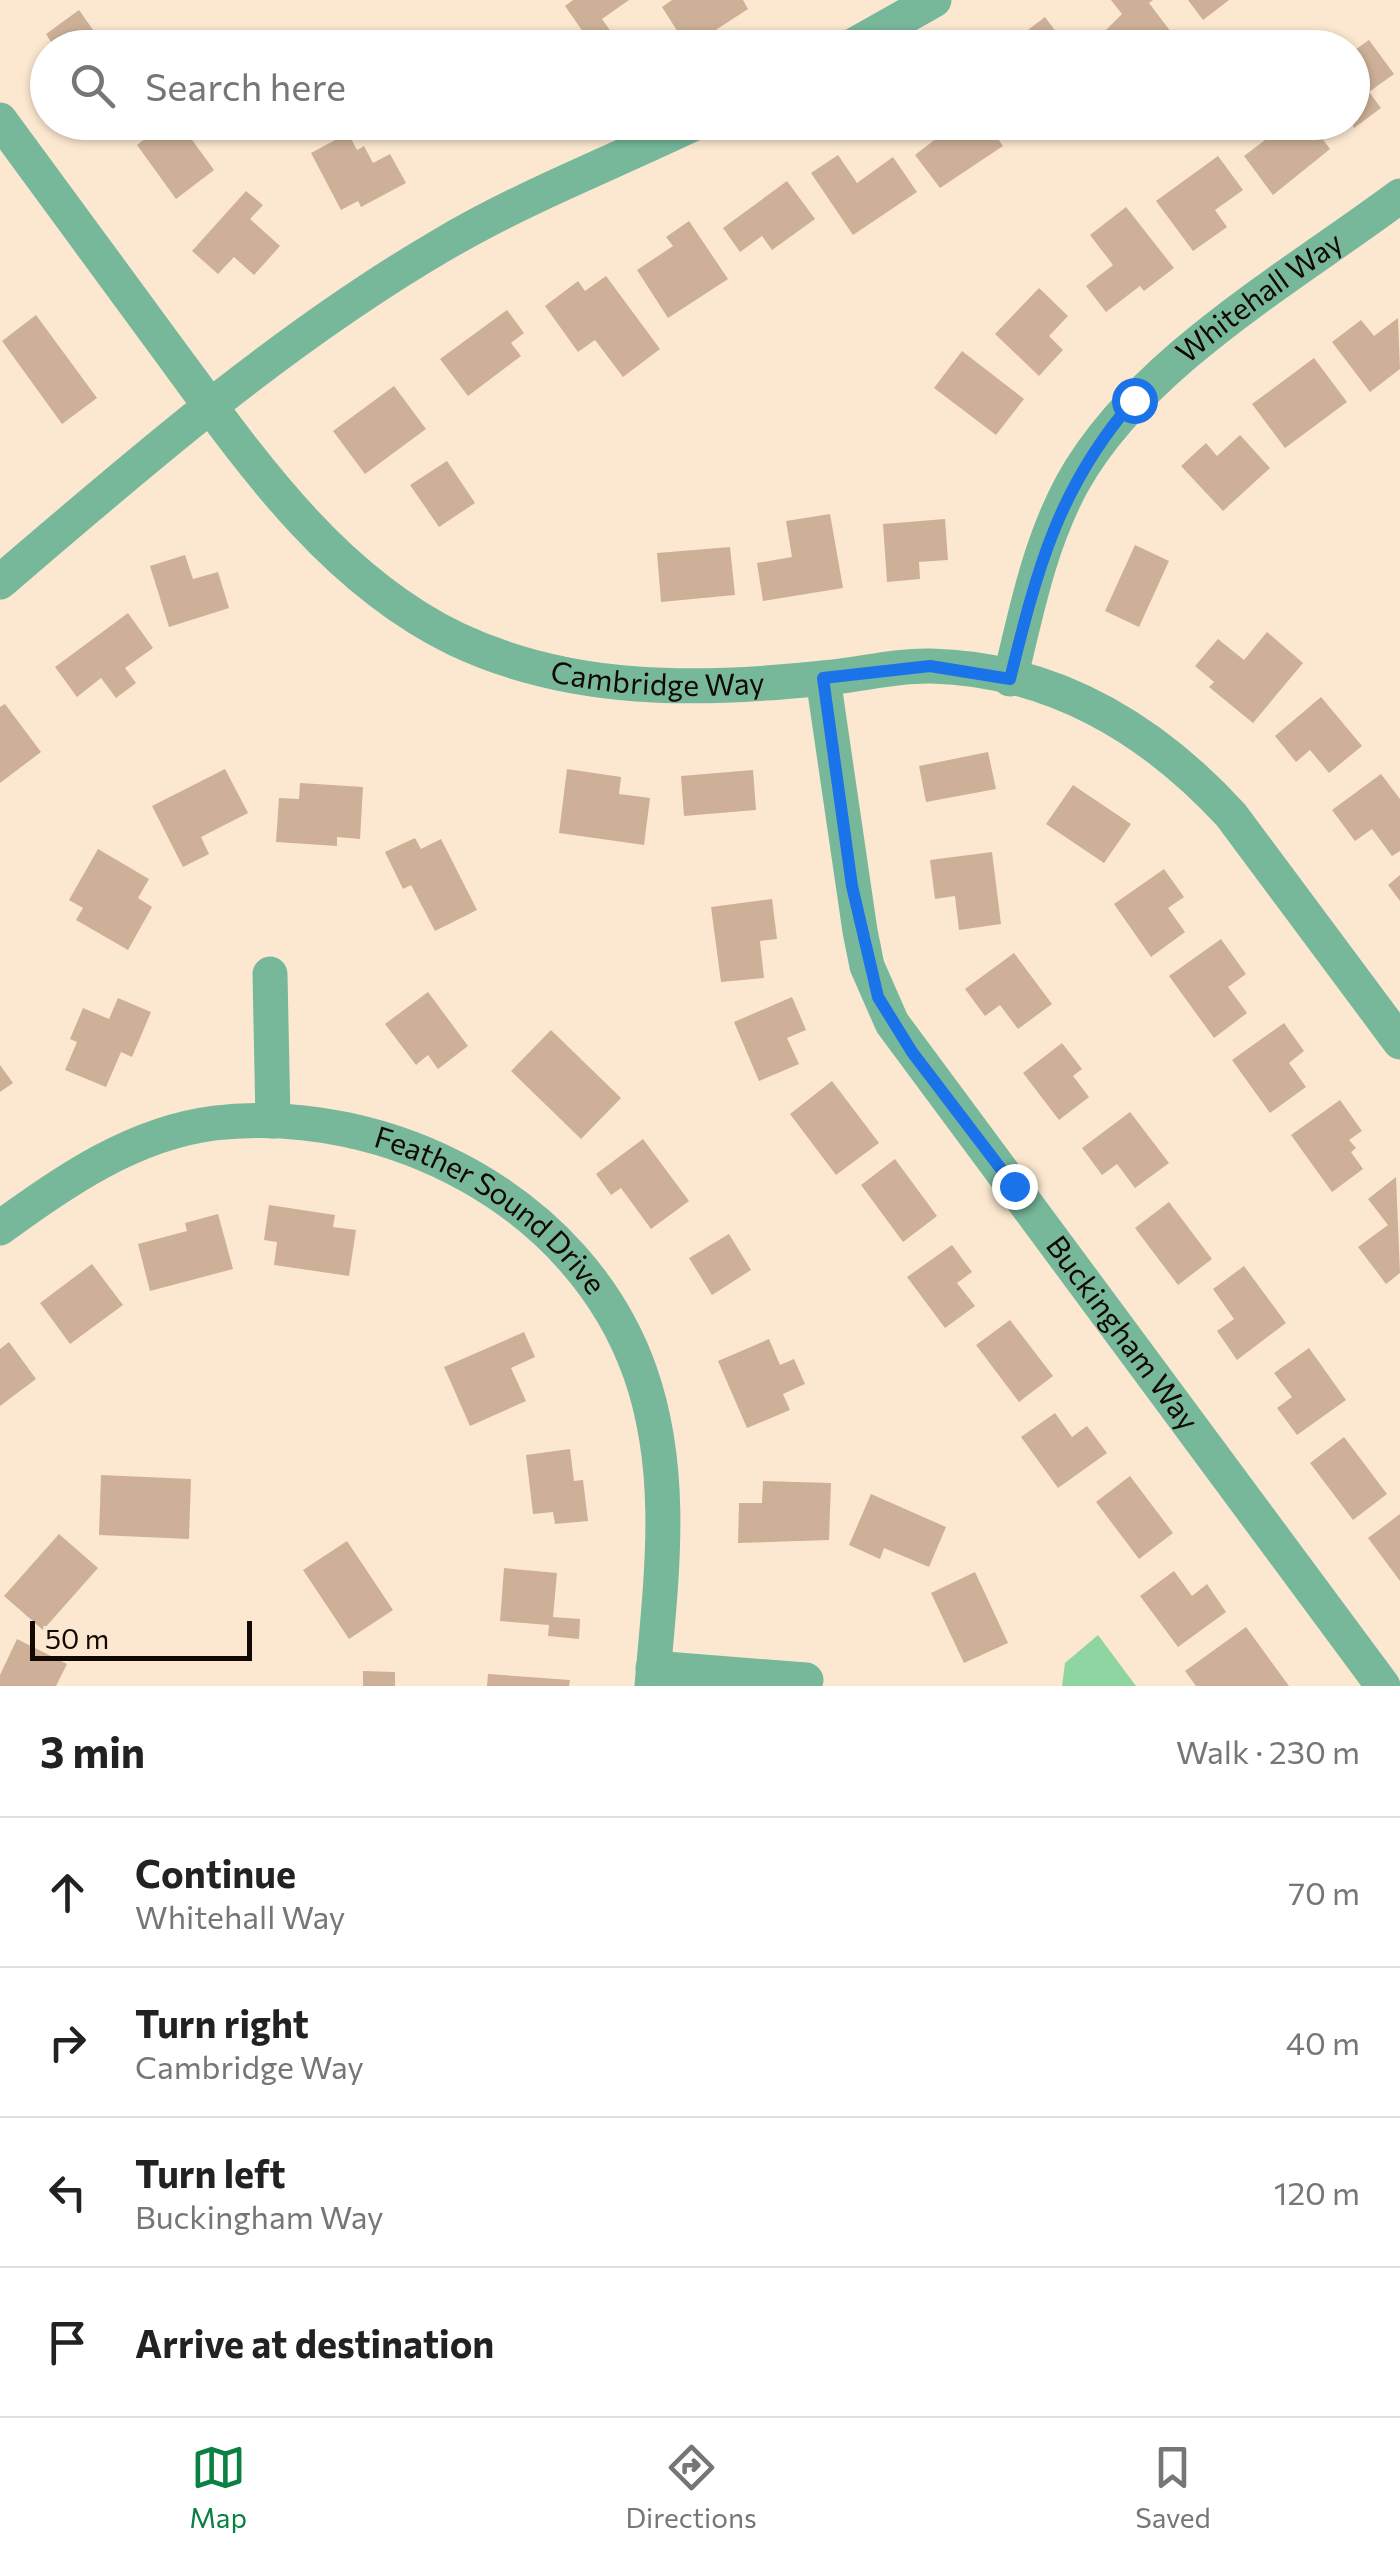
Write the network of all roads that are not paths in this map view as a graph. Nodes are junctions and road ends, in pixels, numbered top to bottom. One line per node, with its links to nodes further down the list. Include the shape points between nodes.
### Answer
1 (934, 0): 2 (street)
2 (882, 30)
3 (0, 120): 6 (street, Cambridge Way)
4 (657, 140): 6 (street, via 486,219 378,284)
5 (1400, 196): 9 (street, Whitehall Way, via 1158,376 1105,432 1071,486 1041,554)
6 (212, 408): 7 (street); 8 (street, Cambridge Way, via 325,545 456,639 571,677 634,686)
7 (0, 582)
8 (823, 678): 9 (street, Cambridge Way, via 930,666); 16 (street, Buckingham Way, via 860,932 892,1023)
9 (1010, 679): 11 (street, Cambridge Way, via 1062,692 1170,753 1231,814)
10 (270, 974): 12 (street)
11 (1400, 1042)
12 (273, 1121): 13 (street, Feather Sound Drive, via 213,1123 109,1156); 14 (street, Feather Sound Drive, via 343,1127 411,1146 467,1172 560,1246 607,1304 639,1370 658,1435 665,1502)
13 (0, 1228)
14 (652, 1677): 15 (street)
15 (806, 1680)
16 (1383, 1686)

